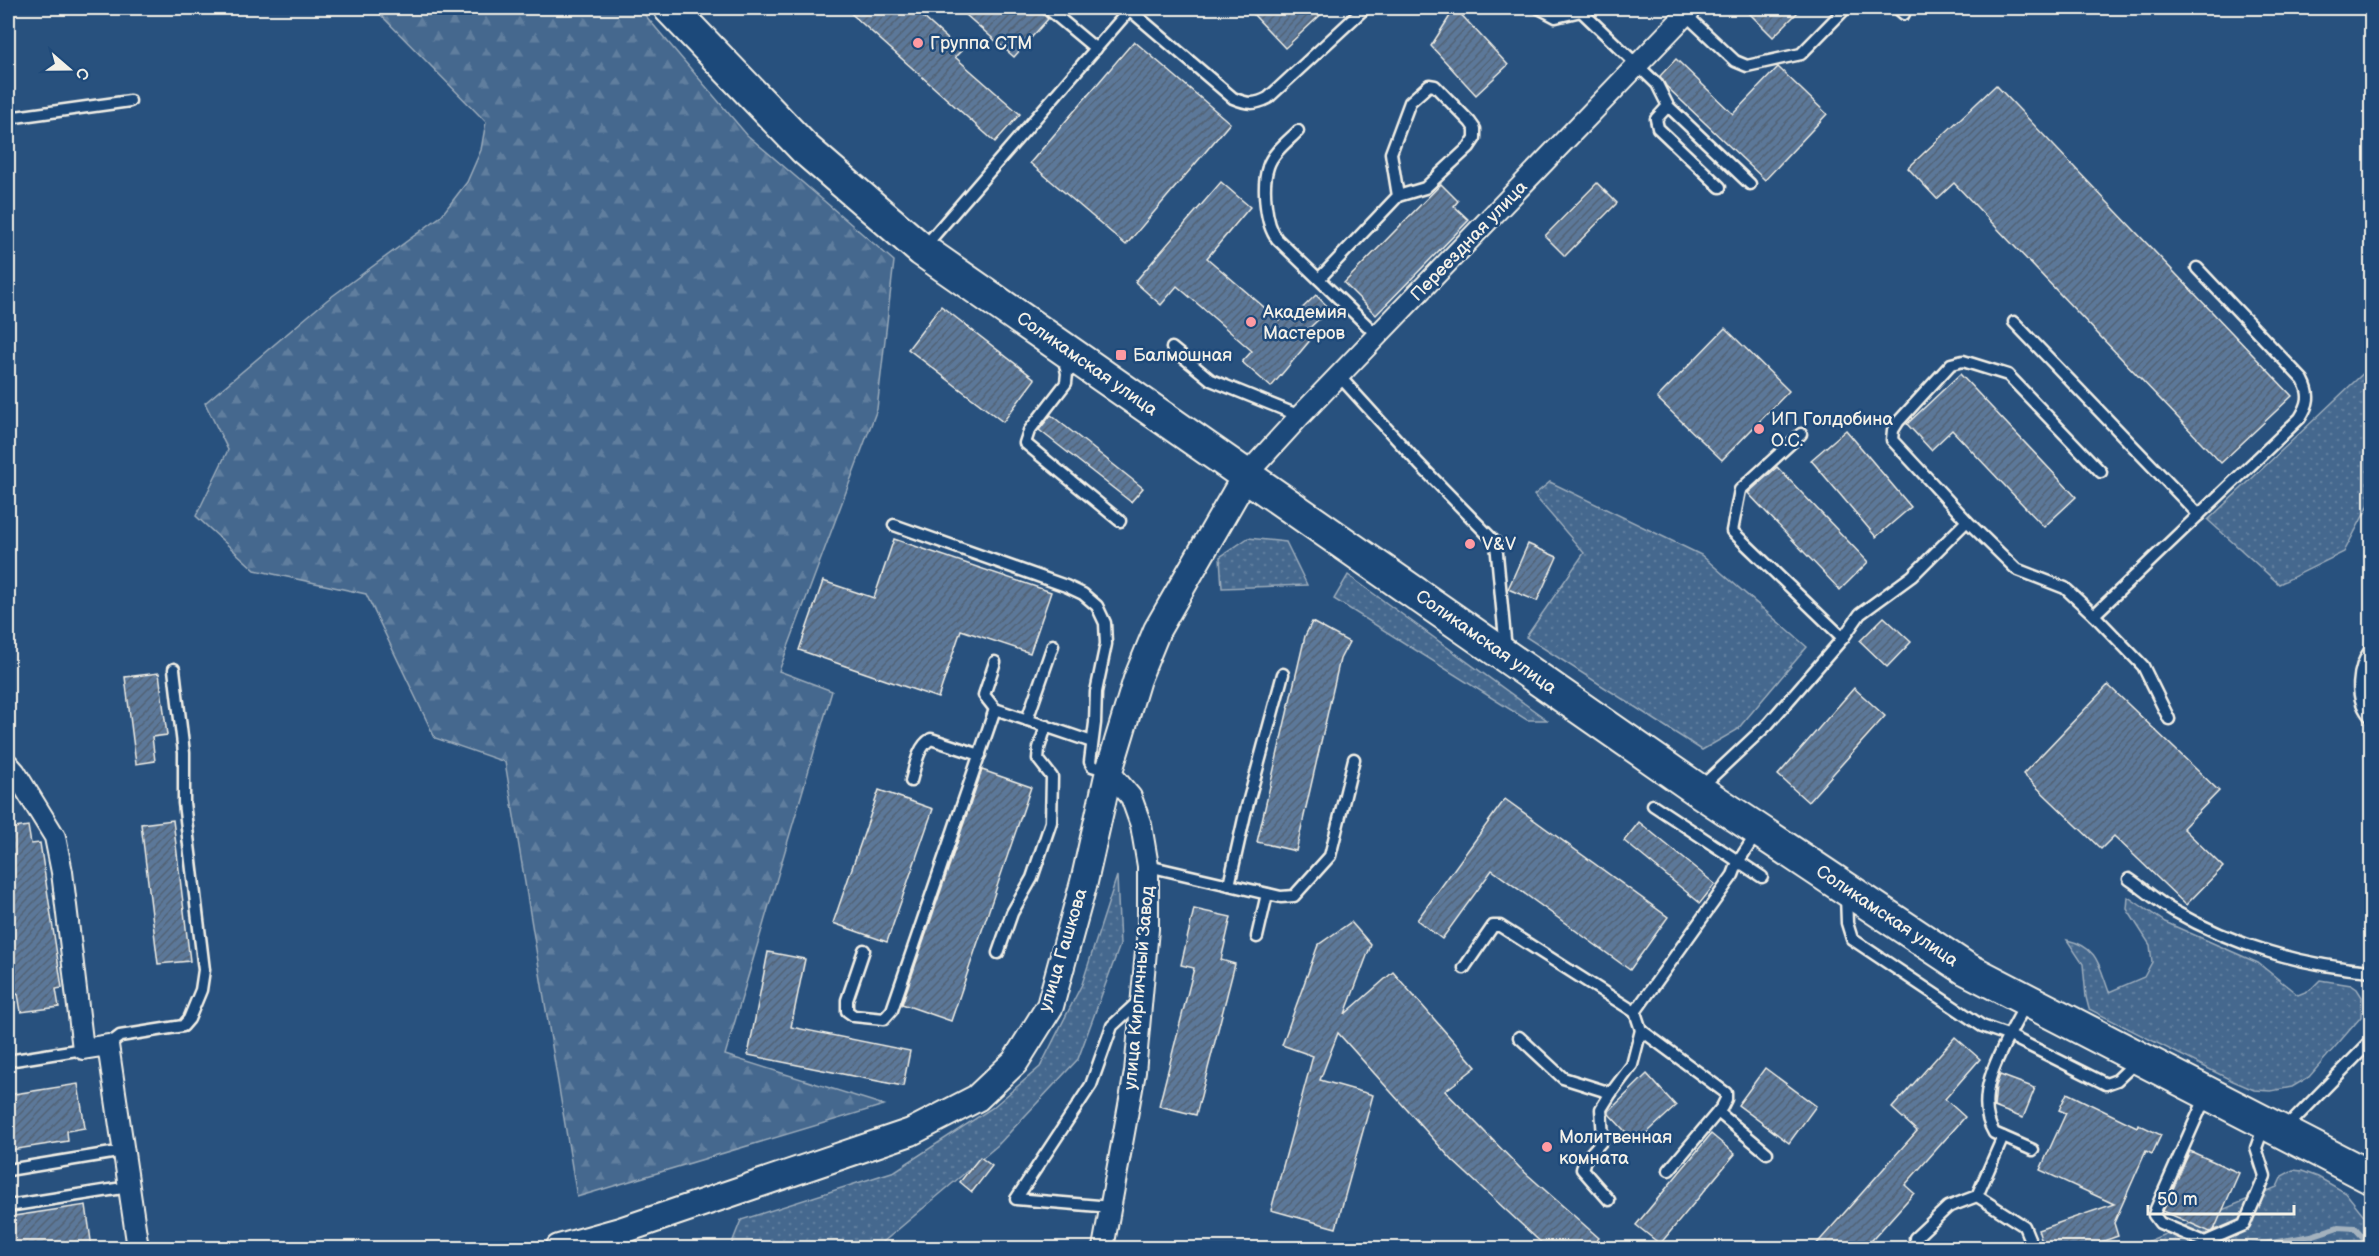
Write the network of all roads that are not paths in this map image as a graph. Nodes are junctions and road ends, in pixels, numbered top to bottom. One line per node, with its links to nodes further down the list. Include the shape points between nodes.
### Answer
1 (670, 8): 18 (main road, Соликамская улица, via 805,149)
2 (1047, 8): 9 (lane)
3 (1365, 8): 6 (lane, via 1258,103 1233,98)
4 (1539, 8): 7 (lane, via 1556,17)
5 (1846, 8): 8 (lane, via 1801,54 1746,66 1735,62)
6 (1130, 9): 9 (lane)
7 (1582, 9): 10 (lane)
8 (1689, 11): 10 (street, Переездная улица)
9 (1096, 49): 18 (lane)
10 (1637, 65): 12 (lane, via 1657,84); 22 (street, Переездная улица)
11 (130, 101): 13 (lane)
12 (1668, 106): 15 (lane); 16 (lane, via 1658,115 1656,124)
13 (8, 118)
14 (1298, 131): 20 (lane, via 1268,166 1267,218 1277,239)
15 (1750, 184)
16 (1719, 187)
17 (1398, 196): 17 (lane, via 1425,188 1475,138 1470,122 1435,86 1429,86 1410,102 1391,153); 20 (lane)
18 (922, 250): 23 (main road, Соликамская улица)
19 (2197, 268): 30 (lane, via 2303,380 2309,398 2300,418)
20 (1319, 279): 22 (lane)
21 (2014, 321): 30 (lane)
22 (1378, 336): 25 (street, Переездная улица)
23 (1061, 347): 29 (main road, Соликамская улица); 31 (lane, via 1066,383 1029,431 1025,443)
24 (1172, 348): 26 (lane, via 1211,380)
25 (1340, 376): 26 (street, Переездная улица); 38 (lane, via 1496,543)
26 (1300, 416): 29 (street, Переездная улица)
27 (1801, 434): 35 (lane, via 1740,490 1732,531)
28 (2101, 472): 32 (lane, via 2008,375 1963,361 1951,364 1898,422 1892,440)
29 (1246, 475): 38 (main road, Соликамская улица); 51 (street, улица Гашкова, via 1157,630)
30 (2199, 515): 34 (lane)
31 (1120, 521)
32 (1967, 521): 34 (lane, via 2016,569 2065,588); 35 (lane, via 1912,576 1860,614)
33 (894, 525): 47 (lane, via 1066,586 1096,606 1105,623 1106,644 1096,692)
34 (2094, 615): 43 (lane, via 2143,666)
35 (1843, 638): 53 (lane, via 1768,724)
36 (1053, 645): 45 (lane)
37 (2372, 647): 44 (lane, via 2360,673 2359,693)
38 (1506, 657): 53 (main road, Соликамская улица)
39 (995, 662): 42 (lane, via 984,695)
40 (174, 669): 75 (lane, via 204,981 183,1026 120,1035)
41 (1283, 674): 60 (lane)
42 (995, 709): 45 (lane); 48 (lane)
43 (2169, 719)
44 (2372, 719)
45 (1027, 720): 46 (lane)
46 (1046, 726): 47 (lane); 65 (lane, via 1038,759 1052,777 1051,822 1032,878 1012,913)
47 (1092, 742): 51 (lane, via 1092,766)
48 (980, 755): 52 (lane, via 931,739 921,749); 64 (lane, via 892,1010 884,1019 854,1016 847,1011)
49 (1354, 759): 62 (lane, via 1330,856 1294,896)
50 (8, 764): 76 (street, via 55,837)
51 (1109, 771): 57 (street, улица Кирпичный Завод, via 1131,797 1141,825); 97 (street, улица Гашкова, via 1050,1006 1015,1062 997,1081 977,1098 911,1132)
52 (911, 781)
53 (1698, 790): 55 (main road, Соликамская улица)
54 (1653, 805): 56 (lane)
55 (1759, 831): 56 (lane); 61 (main road, Соликамская улица)
56 (1738, 862): 58 (lane); 70 (lane, via 1733,875)
57 (1148, 866): 60 (lane); 68 (street, улица Кирпичный Завод)
58 (1762, 877)
59 (2129, 879): 67 (lane, via 2204,927 2265,951 2306,962)
60 (1229, 885): 62 (lane)
61 (1846, 889): 69 (main road, Соликамская улица, via 1965,968); 72 (lane, via 1847,923 1852,939 1982,1026)
62 (1267, 894): 63 (lane)
63 (1257, 937)
64 (864, 950)
65 (998, 953)
66 (1464, 968): 70 (lane, via 1493,926 1500,926)
67 (2372, 971)
68 (1143, 997): 95 (street, улица Кирпичный Завод, via 1135,1072); 95 (lane, via 1112,1026 1091,1085 1016,1199)
69 (2027, 1000): 72 (lane); 78 (main road, Соликамская улица)
70 (1635, 1012): 71 (lane)
71 (1641, 1030): 80 (lane, via 1632,1065); 82 (lane, via 1726,1093)
72 (2010, 1036): 78 (lane, via 2106,1084 2117,1080); 84 (lane, via 1989,1079 1985,1097 1992,1130)
73 (1519, 1037): 80 (lane, via 1563,1078)
74 (2372, 1040): 77 (lane)
75 (108, 1045): 76 (street); 86 (street)
76 (83, 1049): 79 (lane)
77 (2366, 1053): 83 (lane)
78 (2140, 1058): 81 (main road, Соликамская улица)
79 (8, 1061)
80 (1611, 1093): 93 (lane, via 1600,1119 1603,1137 1582,1169)
81 (2208, 1093): 83 (main road, Соликамская улица); 83 (lane, via 2156,1209 2154,1215 2160,1223 2205,1242 2244,1225 2265,1176 2256,1148)
82 (1718, 1112): 87 (lane); 89 (lane)
83 (2274, 1127): 90 (main road, Соликамская улица)
84 (2003, 1137): 85 (lane); 92 (lane)
85 (2033, 1150)
86 (124, 1151): 88 (lane); 91 (street)
87 (1767, 1153)
88 (8, 1170)
89 (1670, 1170)
90 (2372, 1178)
91 (129, 1187): 94 (lane); 98 (street)
92 (1977, 1196): 96 (lane, via 1948,1207); 101 (lane, via 2024,1226)
93 (1609, 1200)
94 (8, 1206)
95 (1111, 1207): 100 (street, улица Кирпичный Завод)
96 (1915, 1238)
97 (618, 1239): 99 (street, улица Гашкова)
98 (138, 1248)
99 (561, 1248)
100 (1103, 1248)
101 (2033, 1248)

